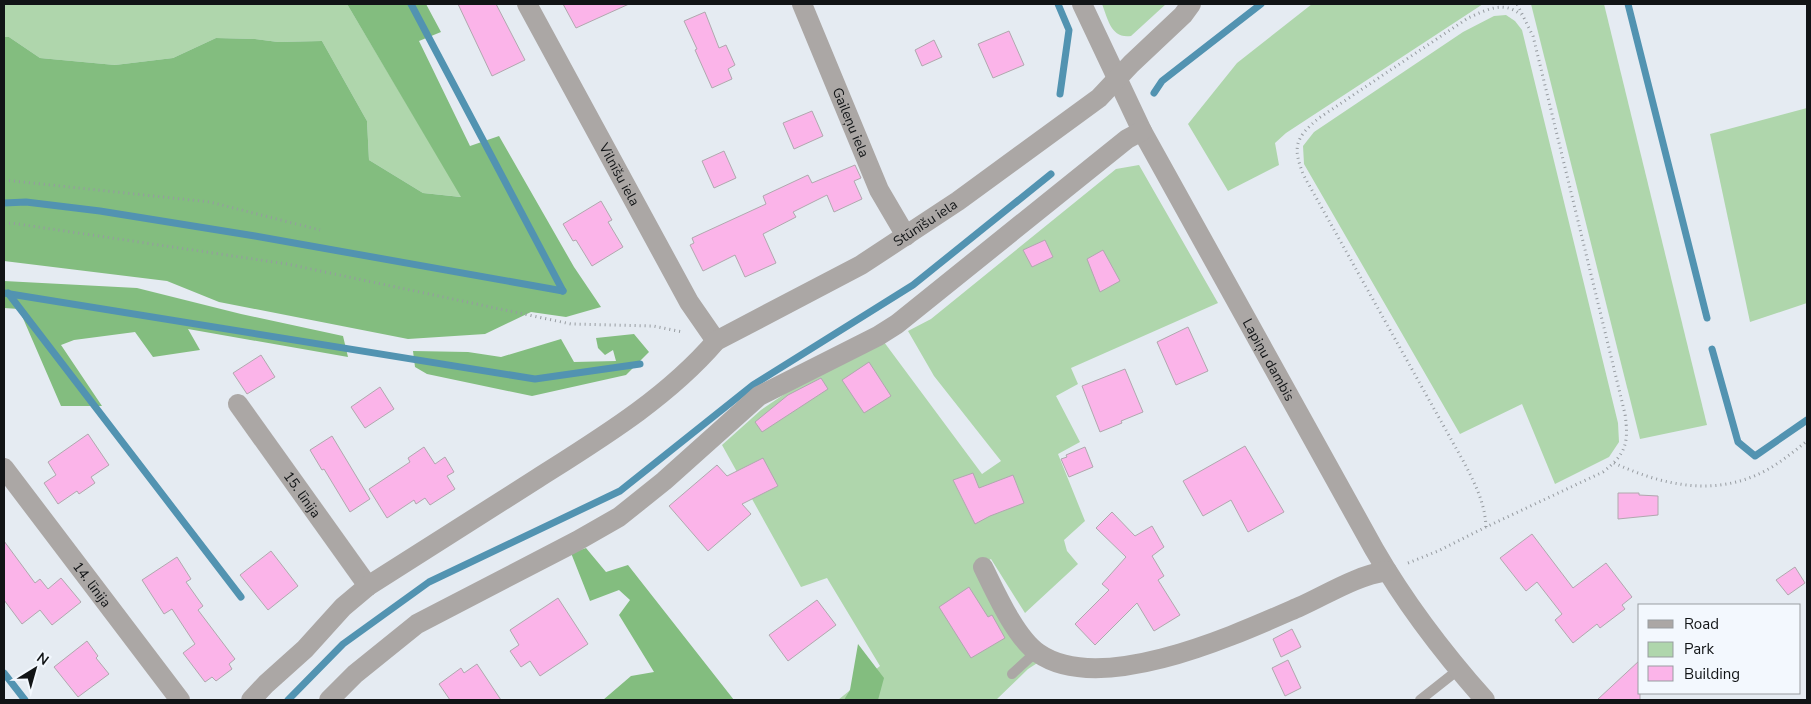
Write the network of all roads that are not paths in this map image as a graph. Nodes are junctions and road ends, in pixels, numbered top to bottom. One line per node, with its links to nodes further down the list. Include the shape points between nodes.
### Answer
1 (527, 4): 8 (street, Vilnīšu iela, via 689,302)
2 (802, 4): 7 (street, Gaileņu iela, via 879,190)
3 (1082, 4): 5 (street, Lapiņu dambis)
4 (1193, 5): 5 (street, Stūnīšu iela)
5 (1116, 79): 6 (street, Lapiņu dambis); 7 (street, Stūnīšu iela, via 1092,104)
6 (1142, 131): 12 (street, Lapiņu dambis); 19 (street, via 1127,139 897,324 760,396 619,517 417,624 355,674)
7 (906, 236): 8 (street, Stūnīšu iela, via 861,265)
8 (716, 341): 13 (street, via 672,385 605,436)
9 (238, 404): 13 (street, 15. līnija)
10 (4, 468): 17 (street, 14. līnija)
11 (982, 567): 14 (street, via 1006,614)
12 (1386, 571): 14 (street, via 1369,574 1201,647 1146,662 1081,667 1062,664); 15 (street, Lapiņu dambis)
13 (368, 586): 18 (street)
14 (1036, 652): 16 (lane)
15 (1458, 670): 20 (lane); 21 (street, Lapiņu dambis)
16 (1012, 674)
17 (180, 700)
18 (251, 700)
19 (329, 700)
20 (1420, 700)
21 (1485, 700)

